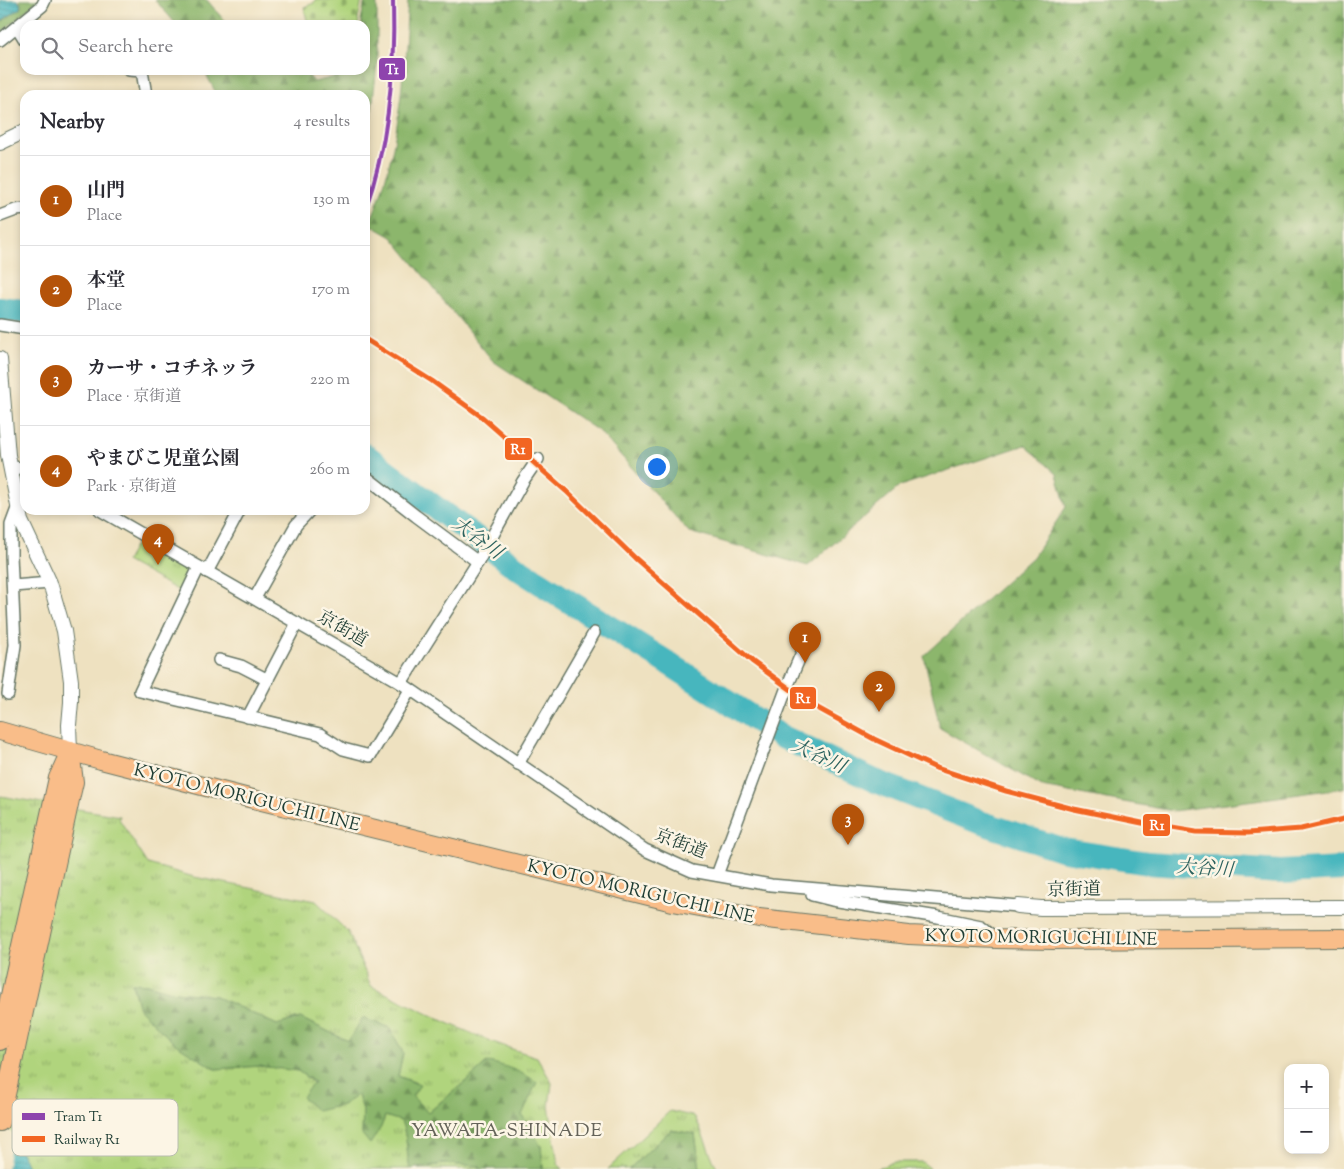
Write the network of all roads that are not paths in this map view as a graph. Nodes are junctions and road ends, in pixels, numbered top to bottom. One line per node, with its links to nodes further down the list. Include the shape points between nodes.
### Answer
1 (45, 0): 2 (street)
2 (25, 20)
3 (20, 24): 4 (street)
4 (17, 27): 5 (street); 6 (street)
5 (20, 32)
6 (0, 40)
7 (143, 75): 8 (street)
8 (145, 90)
9 (20, 133): 10 (street)
10 (0, 143)
11 (20, 210): 12 (street)
12 (0, 216)
13 (0, 325): 14 (street)
14 (20, 328)
15 (0, 359): 16 (street)
16 (6, 459): 18 (street); 20 (street)
17 (538, 459): 26 (street)
18 (20, 466)
19 (370, 480): 26 (street)
20 (18, 506): 21 (street); 29 (street, via 11,525)
21 (20, 514)
22 (20, 515): 28 (street)
23 (109, 515): 27 (street, 京街道)
24 (237, 515): 27 (street)
25 (305, 515): 30 (street, via 296,525)
26 (479, 561): 36 (street)
27 (203, 570): 30 (street, 京街道); 38 (street, via 140,692)
28 (50, 583): 29 (street); 40 (street, via 68,656)
29 (13, 586): 37 (street, via 15,645)
30 (255, 598): 31 (street, 京街道)
31 (297, 623): 35 (street); 36 (street, 京街道)
32 (594, 633): 41 (street)
33 (806, 643): 43 (street)
34 (219, 660): 35 (street)
35 (268, 680): 38 (street)
36 (406, 686): 38 (street, via 370,756 343,749 320,734); 41 (street, 京街道)
37 (8, 694)
38 (248, 717)
39 (0, 731): 40 (main road, KYOTO MORIGUCHI LINE)
40 (70, 751): 42 (main road, via 74,782); 48 (main road, KYOTO MORIGUCHI LINE, via 673,902 759,918 847,929)
41 (518, 764): 43 (street, 京街道, via 645,850 692,870)
42 (64, 793): 49 (main road); 50 (main road)
43 (717, 875): 44 (street, 京街道)
44 (771, 885): 45 (street, 京街道); 48 (street, via 832,900 981,926)
45 (1018, 906): 46 (street, 京街道)
46 (1344, 907)
47 (1344, 938): 48 (main road, KYOTO MORIGUCHI LINE)
48 (997, 939)
49 (0, 1042)
50 (0, 1122)

